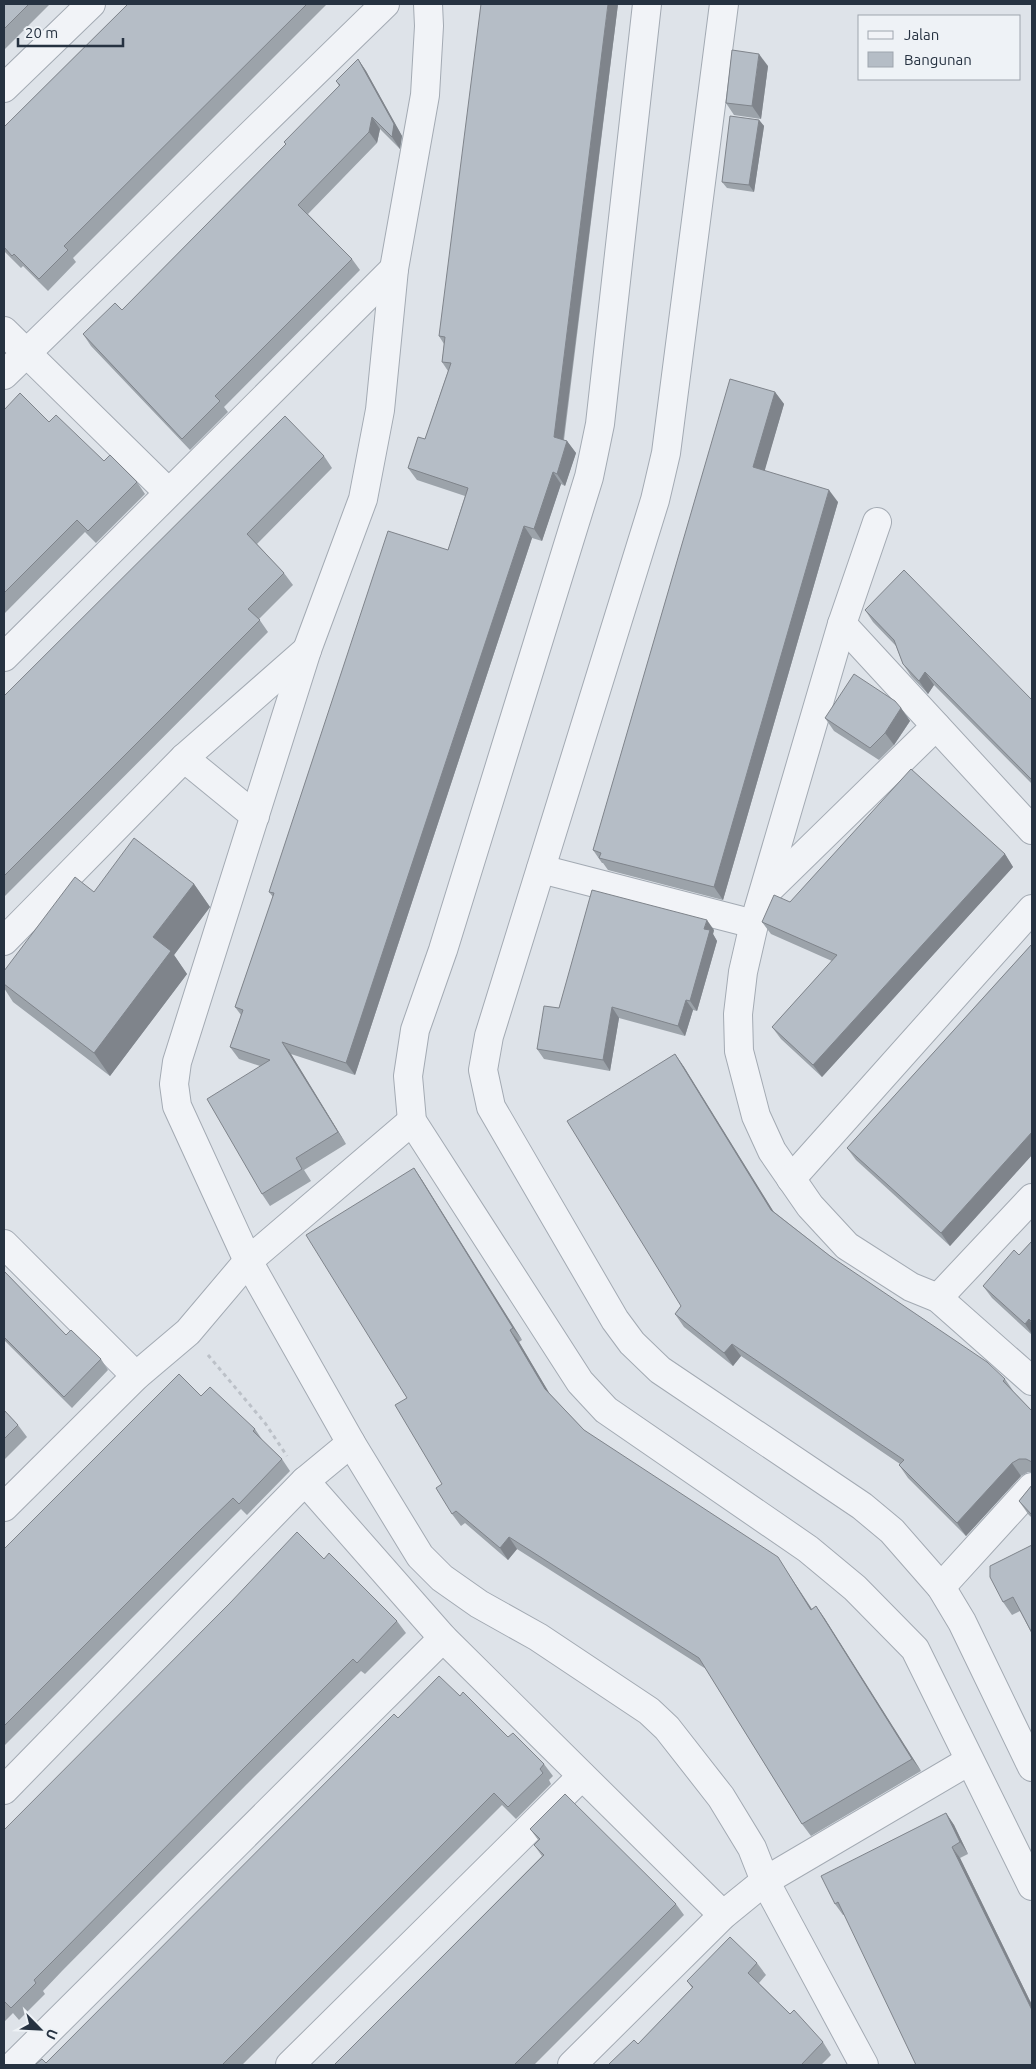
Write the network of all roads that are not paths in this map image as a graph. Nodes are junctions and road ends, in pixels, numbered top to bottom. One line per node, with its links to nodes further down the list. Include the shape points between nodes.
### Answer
1 (91, 4): 6 (street)
2 (385, 4): 9 (street)
3 (428, 4): 7 (street, via 425,95)
4 (647, 4): 25 (street, via 600,424 589,477 443,950 415,1030 408,1076)
5 (724, 4): 20 (street, via 666,453 655,500)
6 (4, 88)
7 (394, 269): 11 (street); 14 (street, via 380,410 363,499)
8 (4, 331): 9 (street)
9 (26, 352): 10 (street); 11 (street)
10 (4, 374)
11 (168, 492): 15 (street)
12 (877, 522): 13 (street)
13 (842, 624): 16 (street); 21 (street)
14 (307, 650): 17 (street); 18 (street)
15 (4, 657)
16 (936, 726): 19 (street); 21 (street)
17 (184, 758): 18 (street); 24 (street)
18 (254, 816): 29 (street, via 174,1084 177,1106)
19 (1032, 830)
20 (541, 868): 23 (street); 37 (street, via 489,1036 483,1070 491,1107 615,1320 632,1342 660,1370 862,1506 892,1531)
21 (764, 894): 23 (street)
22 (1032, 909): 26 (street)
23 (754, 924): 26 (street, via 738,1014 739,1051 756,1116 772,1151)
24 (4, 941)
25 (412, 1121): 29 (street); 39 (street, via 580,1382 606,1410 808,1549 855,1588 915,1649)
26 (790, 1179): 30 (street, via 810,1206 848,1246 911,1287)
27 (1032, 1198): 30 (street)
28 (4, 1244): 31 (street)
29 (248, 1261): 31 (street, via 188,1332); 33 (street)
30 (938, 1298): 32 (street)
31 (136, 1376): 36 (street)
32 (1032, 1381)
33 (351, 1442): 34 (street); 43 (street, via 420,1556 442,1578 602,1679 649,1711 667,1728 721,1798 752,1848)
34 (305, 1481): 38 (street); 42 (street)
35 (1032, 1487): 37 (street)
36 (4, 1507)
37 (941, 1587): 40 (street, via 962,1622)
38 (443, 1638): 41 (street); 46 (street)
39 (969, 1761): 43 (street); 44 (street)
40 (1032, 1767)
41 (582, 1776): 45 (street); 47 (street)
42 (4, 1790)
43 (764, 1881): 45 (street); 49 (street)
44 (1032, 1886)
45 (723, 1915): 48 (street)
46 (14, 2065)
47 (290, 2065)
48 (572, 2065)
49 (864, 2065)

